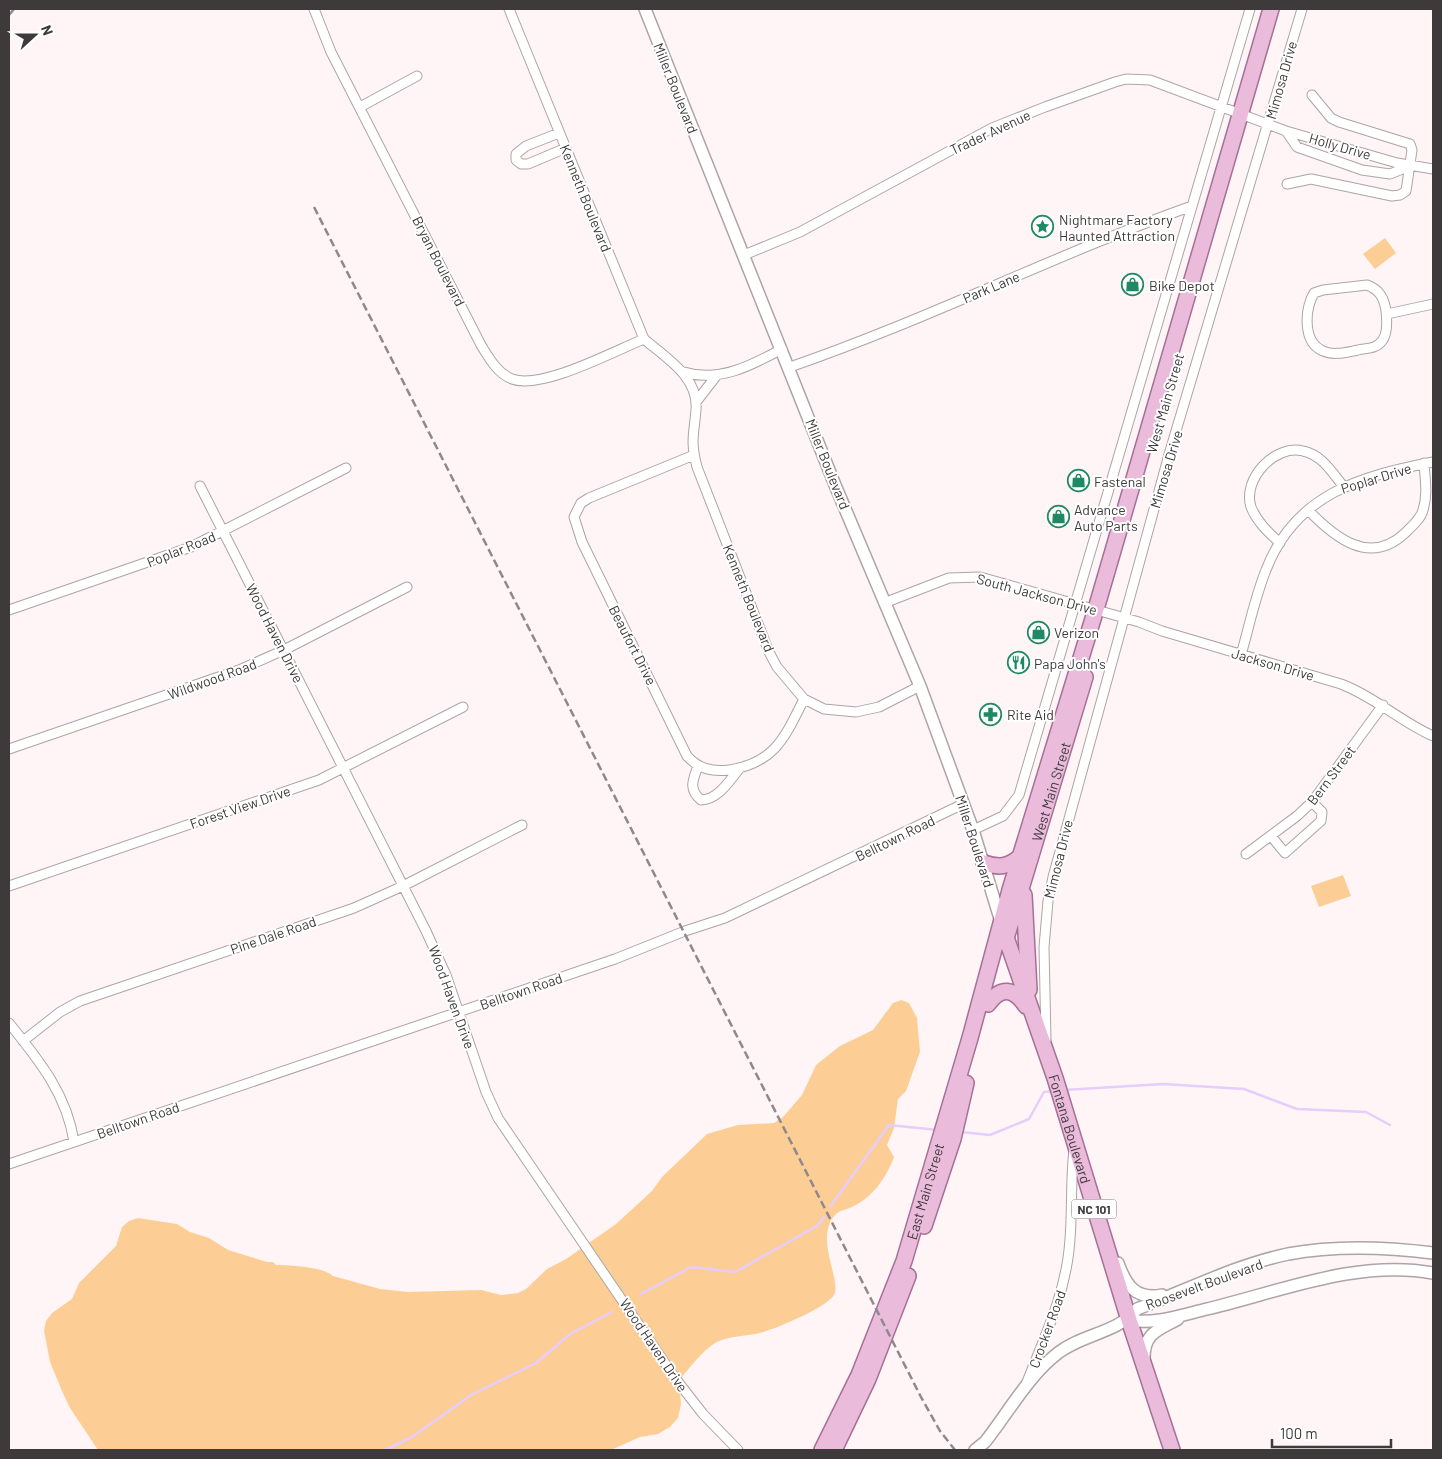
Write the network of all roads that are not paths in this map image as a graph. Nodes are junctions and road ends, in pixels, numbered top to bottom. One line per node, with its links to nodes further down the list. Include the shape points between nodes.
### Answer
1 (314, 9): 10 (street, Bryan Boulevard)
2 (509, 9): 15 (street, Kenneth Boulevard)
3 (644, 9): 21 (street, Miller Boulevard)
4 (1250, 9): 11 (street)
5 (1272, 9): 12 (main road, West Main Street)
6 (1281, 9): 12 (main road, West Main Street)
7 (1302, 9): 13 (street, Mimosa Drive)
8 (418, 76): 10 (street)
9 (1312, 95): 17 (street, via 1331,118 1339,122 1406,142 1412,150)
10 (360, 107): 24 (street, Bryan Boulevard, via 481,345 502,372 521,381 542,379)
11 (1220, 108): 12 (street, Trader Avenue); 20 (street); 21 (street, Trader Avenue, via 1172,86 1150,80 1115,82 992,128 800,232)
12 (1244, 117): 13 (street, Holly Drive); 42 (main road, West Main Street)
13 (1268, 125): 14 (street, Holly Drive); 43 (street, Mimosa Drive, via 1170,451)
14 (1286, 131): 17 (street, Holly Drive); 17 (street, via 1298,147 1362,170 1390,174)
15 (559, 133): 16 (street, Kenneth Boulevard); 16 (street, via 521,148 516,160 528,164)
16 (566, 148): 24 (street, Kenneth Boulevard)
17 (1410, 166): 18 (street, Holly Drive); 19 (street, via 1406,191 1400,196 1311,179)
18 (1433, 169)
19 (1287, 184)
20 (1192, 206): 26 (street, Park Lane); 39 (street)
21 (744, 255): 25 (street, Miller Boulevard)
22 (1433, 304): 23 (street)
23 (1386, 314): 23 (street, via 1384,300 1373,287 1322,290 1314,293 1308,306 1310,336 1317,347 1335,354 1377,347 1384,340)
24 (644, 339): 27 (street, Kenneth Boulevard)
25 (782, 350): 26 (street, Miller Boulevard); 28 (street, via 736,371)
26 (790, 367): 40 (street, Miller Boulevard)
27 (684, 372): 28 (street, via 696,376); 29 (street, Kenneth Boulevard)
28 (718, 375): 29 (street)
29 (696, 402): 30 (street, Kenneth Boulevard, via 691,442)
30 (694, 455): 47 (street, Kenneth Boulevard, via 769,652 777,667); 52 (street, Beaufort Drive, via 589,498 581,503 574,517 582,542 687,756)
31 (1428, 462): 34 (street, Poplar Drive); 35 (street, via 1423,512 1402,536 1382,546 1365,548 1349,544 1326,529)
32 (346, 468): 36 (street, Poplar Road)
33 (200, 486): 36 (street, Wood Haven Drive)
34 (1343, 486): 35 (street, Poplar Drive); 37 (street, via 1326,463 1303,450 1287,451 1263,465 1249,490 1250,505 1258,521)
35 (1308, 510): 37 (street, Poplar Drive)
36 (223, 532): 41 (street, Poplar Road, via 169,556); 44 (street, Wood Haven Drive)
37 (1280, 543): 45 (street, Poplar Drive, via 1264,576)
38 (407, 587): 44 (street, Wildwood Road)
39 (1074, 602): 40 (street, South Jackson Drive, via 971,576 933,583); 42 (street, South Jackson Drive); 58 (street, via 1018,795 1003,816)
40 (884, 603): 46 (street, Miller Boulevard)
41 (9, 610)
42 (1100, 610): 43 (street, Jackson Drive); 61 (main road, West Main Street); 65 (main road, West Main Street)
43 (1126, 618): 45 (street, Jackson Drive); 73 (street, Mimosa Drive, via 1060,848 1048,902 1044,947)
44 (284, 650): 51 (street, Wildwood Road, via 239,670); 53 (street, Wood Haven Drive)
45 (1241, 655): 48 (street, Jackson Drive, via 1341,684)
46 (920, 686): 47 (street, Kenneth Boulevard, via 879,706 856,712 824,708); 56 (street, Miller Boulevard)
47 (804, 699): 54 (street, via 788,731 773,751 758,762)
48 (1383, 705): 50 (street, Jackson Drive); 55 (street, Bern Street)
49 (463, 707): 53 (street, Forest View Drive)
50 (1433, 736)
51 (9, 749)
52 (698, 766): 54 (street, via 717,771); 54 (street, via 691,787 700,800 715,796)
53 (343, 767): 63 (street, Forest View Drive, via 283,793); 64 (street, Wood Haven Drive)
54 (740, 768)
55 (1312, 802): 59 (street, Bern Street); 59 (street, via 1322,812 1321,821 1285,853)
56 (963, 804): 58 (street, Miller Boulevard); 70 (street, Belltown Road, via 725,918)
57 (522, 825): 64 (street, Pine Dale Road)
58 (973, 830): 62 (street, Miller Boulevard)
59 (1271, 836): 60 (street, Bern Street)
60 (1246, 854)
61 (1020, 857): 62 (main road, via 1002,867); 66 (main road, West Main Street)
62 (984, 863): 66 (street, Miller Boulevard)
63 (9, 886)
64 (403, 886): 70 (street, Wood Haven Drive, via 433,944); 72 (street, Pine Dale Road, via 354,908 91,996 60,1012)
65 (1023, 886): 67 (main road, West Main Street); 69 (main road)
66 (1001, 922): 67 (main road, Fontana Boulevard / NC 101); 74 (main road, East Main Street)
67 (1006, 940): 68 (main road, East Main Street); 69 (main road, Fontana Boulevard / NC 101)
68 (988, 1004): 69 (main road, via 999,992 1008,991 1018,996); 74 (main road, East Main Street)
69 (1030, 1011): 73 (main road, Fontana Boulevard / NC 101)
70 (459, 1012): 75 (street, Belltown Road); 88 (street, Wood Haven Drive, via 486,1092 506,1130 680,1385)
71 (9, 1024): 72 (street)
72 (23, 1041): 75 (street, via 55,1085)
73 (1046, 1052): 76 (main road, Fontana Boulevard / NC 101)
74 (949, 1133): 89 (main road, East Main Street, via 860,1375); 90 (main road, East Main Street, via 888,1332)
75 (74, 1142): 77 (street, Belltown Road)
76 (1075, 1143): 78 (main road, Fontana Boulevard / NC 101); 87 (street, Crocker Road, via 1065,1274 1052,1321)
77 (9, 1164)
78 (1091, 1198): 81 (street, via 1103,1217 1122,1275 1134,1292 1150,1297); 85 (main road, Fontana Boulevard / NC 101)
79 (1433, 1253): 81 (street, Roosevelt Boulevard, via 1396,1248 1349,1248 1288,1254 1226,1273)
80 (1433, 1273): 83 (street, Roosevelt Boulevard, via 1412,1269 1325,1276)
81 (1183, 1291): 82 (street, Roosevelt Boulevard)
82 (1168, 1297): 84 (street); 85 (street, Roosevelt Boulevard, via 1137,1309)
83 (1188, 1314): 84 (street, Roosevelt Boulevard); 86 (street, via 1152,1333 1144,1346)
84 (1173, 1316): 85 (street, Roosevelt Boulevard, via 1142,1323)
85 (1128, 1320): 86 (main road, Fontana Boulevard / NC 101); 87 (street, Roosevelt Boulevard, via 1059,1352)
86 (1144, 1365): 92 (main road, Fontana Boulevard / NC 101)
87 (1022, 1394): 91 (street, Roosevelt Boulevard, via 985,1442)
88 (738, 1450)
89 (822, 1450)
90 (834, 1450)
91 (975, 1450)
92 (1172, 1450)

